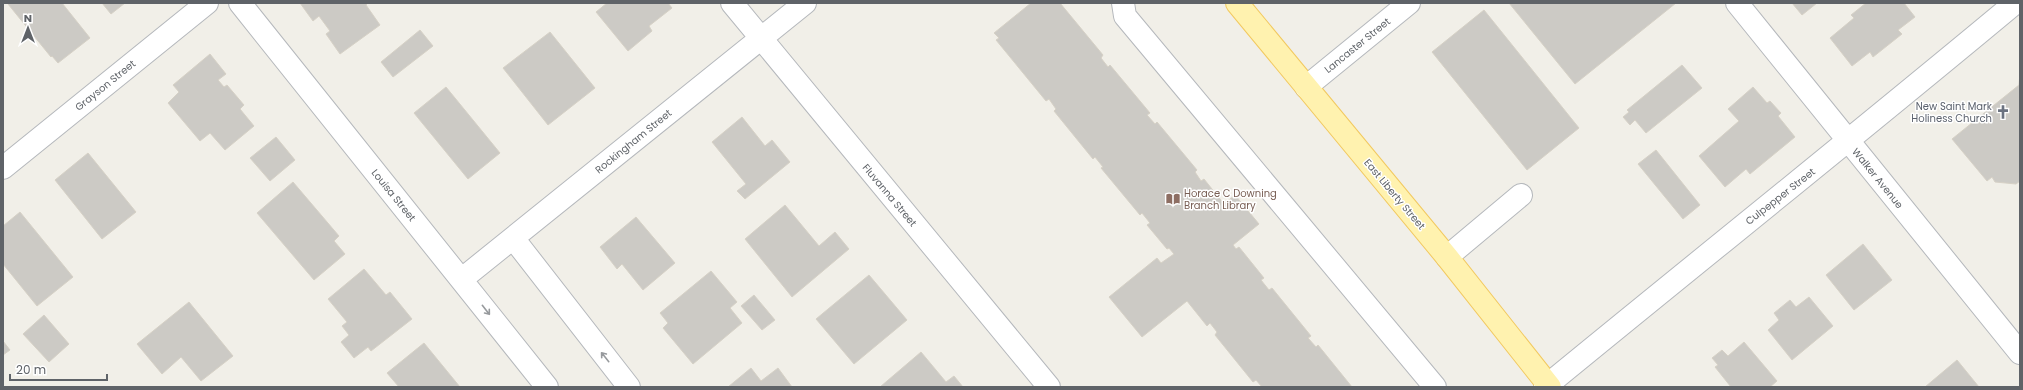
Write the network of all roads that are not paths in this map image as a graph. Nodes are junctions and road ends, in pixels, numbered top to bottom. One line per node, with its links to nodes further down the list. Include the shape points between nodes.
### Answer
1 (207, 3): 13 (street, Grayson Street)
2 (240, 3): 17 (street, Louisa Street)
3 (732, 3): 10 (street, Fluvanna Street)
4 (805, 3): 10 (street, Rockingham Street)
5 (1123, 3): 23 (street, via 1125,16)
6 (1237, 3): 11 (main road, East Liberty Street)
7 (1409, 3): 11 (street, Lancaster Street)
8 (1737, 3): 12 (street, Walker Avenue)
9 (2015, 3): 12 (street, Culpepper Street)
10 (761, 39): 15 (street, Rockingham Street); 22 (street, Fluvanna Street)
11 (1306, 87): 16 (main road, East Liberty Street)
12 (1848, 142): 18 (street, Walker Avenue); 19 (street, Culpepper Street)
13 (3, 168)
14 (1521, 195): 16 (street)
15 (513, 238): 17 (street, Rockingham Street); 21 (street, one-way to 15)
16 (1447, 257): 19 (main road, East Liberty Street)
17 (462, 279): 20 (street, Louisa Street, one-way to 20)
18 (2020, 353)
19 (1547, 386)
20 (547, 387)
21 (629, 387)
22 (1049, 387)
23 (1435, 387)

